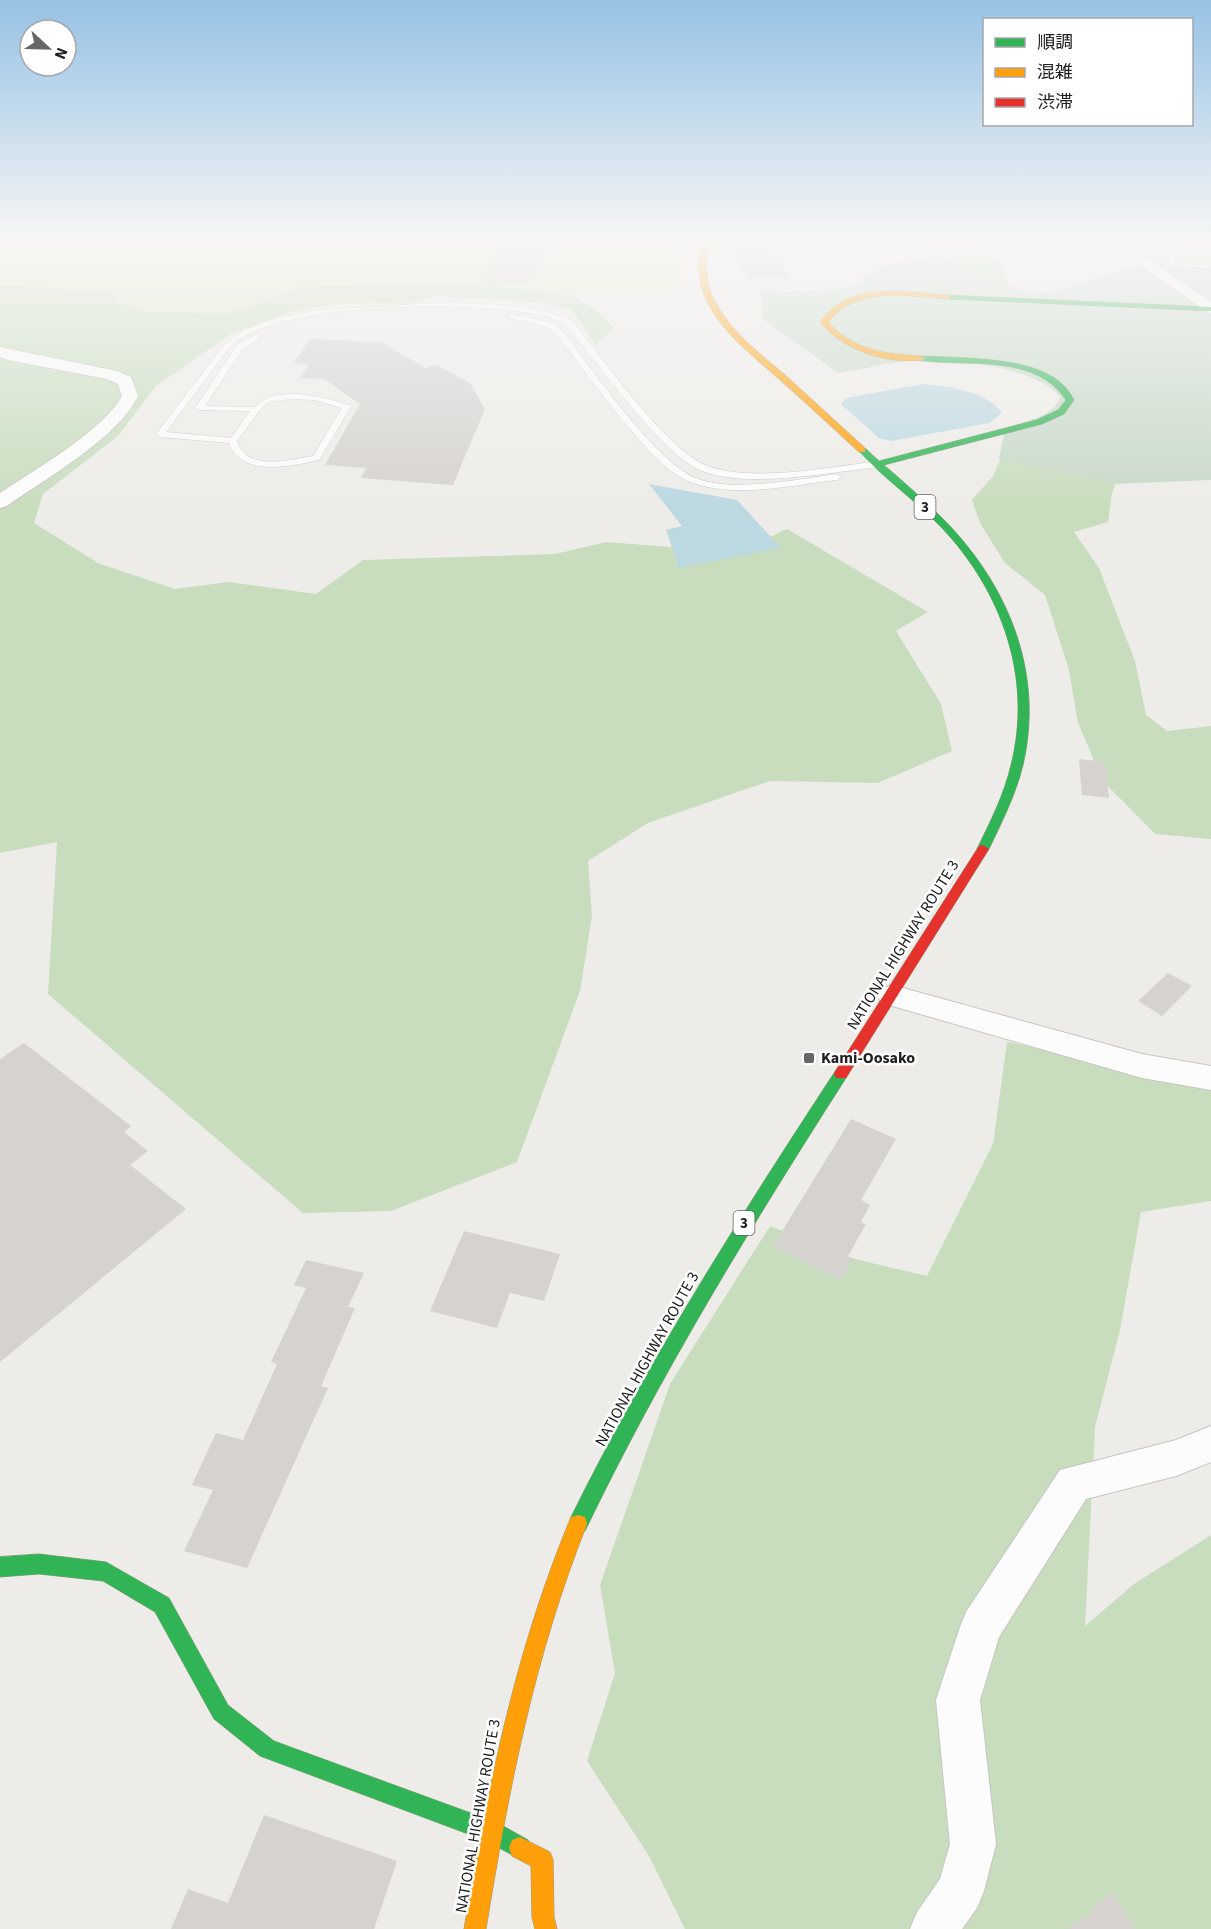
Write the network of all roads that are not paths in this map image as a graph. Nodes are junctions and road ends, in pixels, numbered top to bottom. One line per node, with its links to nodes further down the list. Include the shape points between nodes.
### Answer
1 (255, 329): 9 (lane, via 233,340 160,434)
2 (271, 329): 8 (lane, via 240,347 199,408)
3 (555, 329): 10 (lane, via 665,463 692,480 742,485 798,482 849,475)
4 (574, 329): 10 (lane, via 677,452 704,468 765,474)
5 (729, 329): 10 (main road, NATIONAL HIGHWAY ROUTE 3 / 3)
6 (828, 329): 10 (main road, via 842,342 889,355 1012,365 1030,370 1067,391 1070,400 1061,412 1039,422)
7 (0, 352): 11 (street, via 111,375 125,381 130,396 124,408 81,446)
8 (256, 409): 9 (lane); 9 (lane, via 266,400 291,397 314,398 346,407 316,458 265,463 242,460 234,451)
9 (233, 441)
10 (879, 464): 12 (main road, NATIONAL HIGHWAY ROUTE 3 / 3, via 954,536 989,580 1017,644 1025,695 1018,768 1004,811)
11 (0, 502)
12 (892, 996): 13 (street, via 1142,1066); 16 (main road, NATIONAL HIGHWAY ROUTE 3 / 3, via 744,1222 601,1475 549,1597 516,1705)
13 (1211, 1078)
14 (1211, 1444): 19 (street, via 1176,1458 1074,1483 981,1627 958,1700 973,1844 960,1892)
15 (0, 1567): 16 (main road, via 39,1564 106,1572 162,1605 221,1712 267,1749)
16 (490, 1831): 17 (main road, NATIONAL HIGHWAY ROUTE 3 / 3); 18 (main road, via 542,1860)
17 (475, 1929)
18 (546, 1929)
19 (934, 1929)

